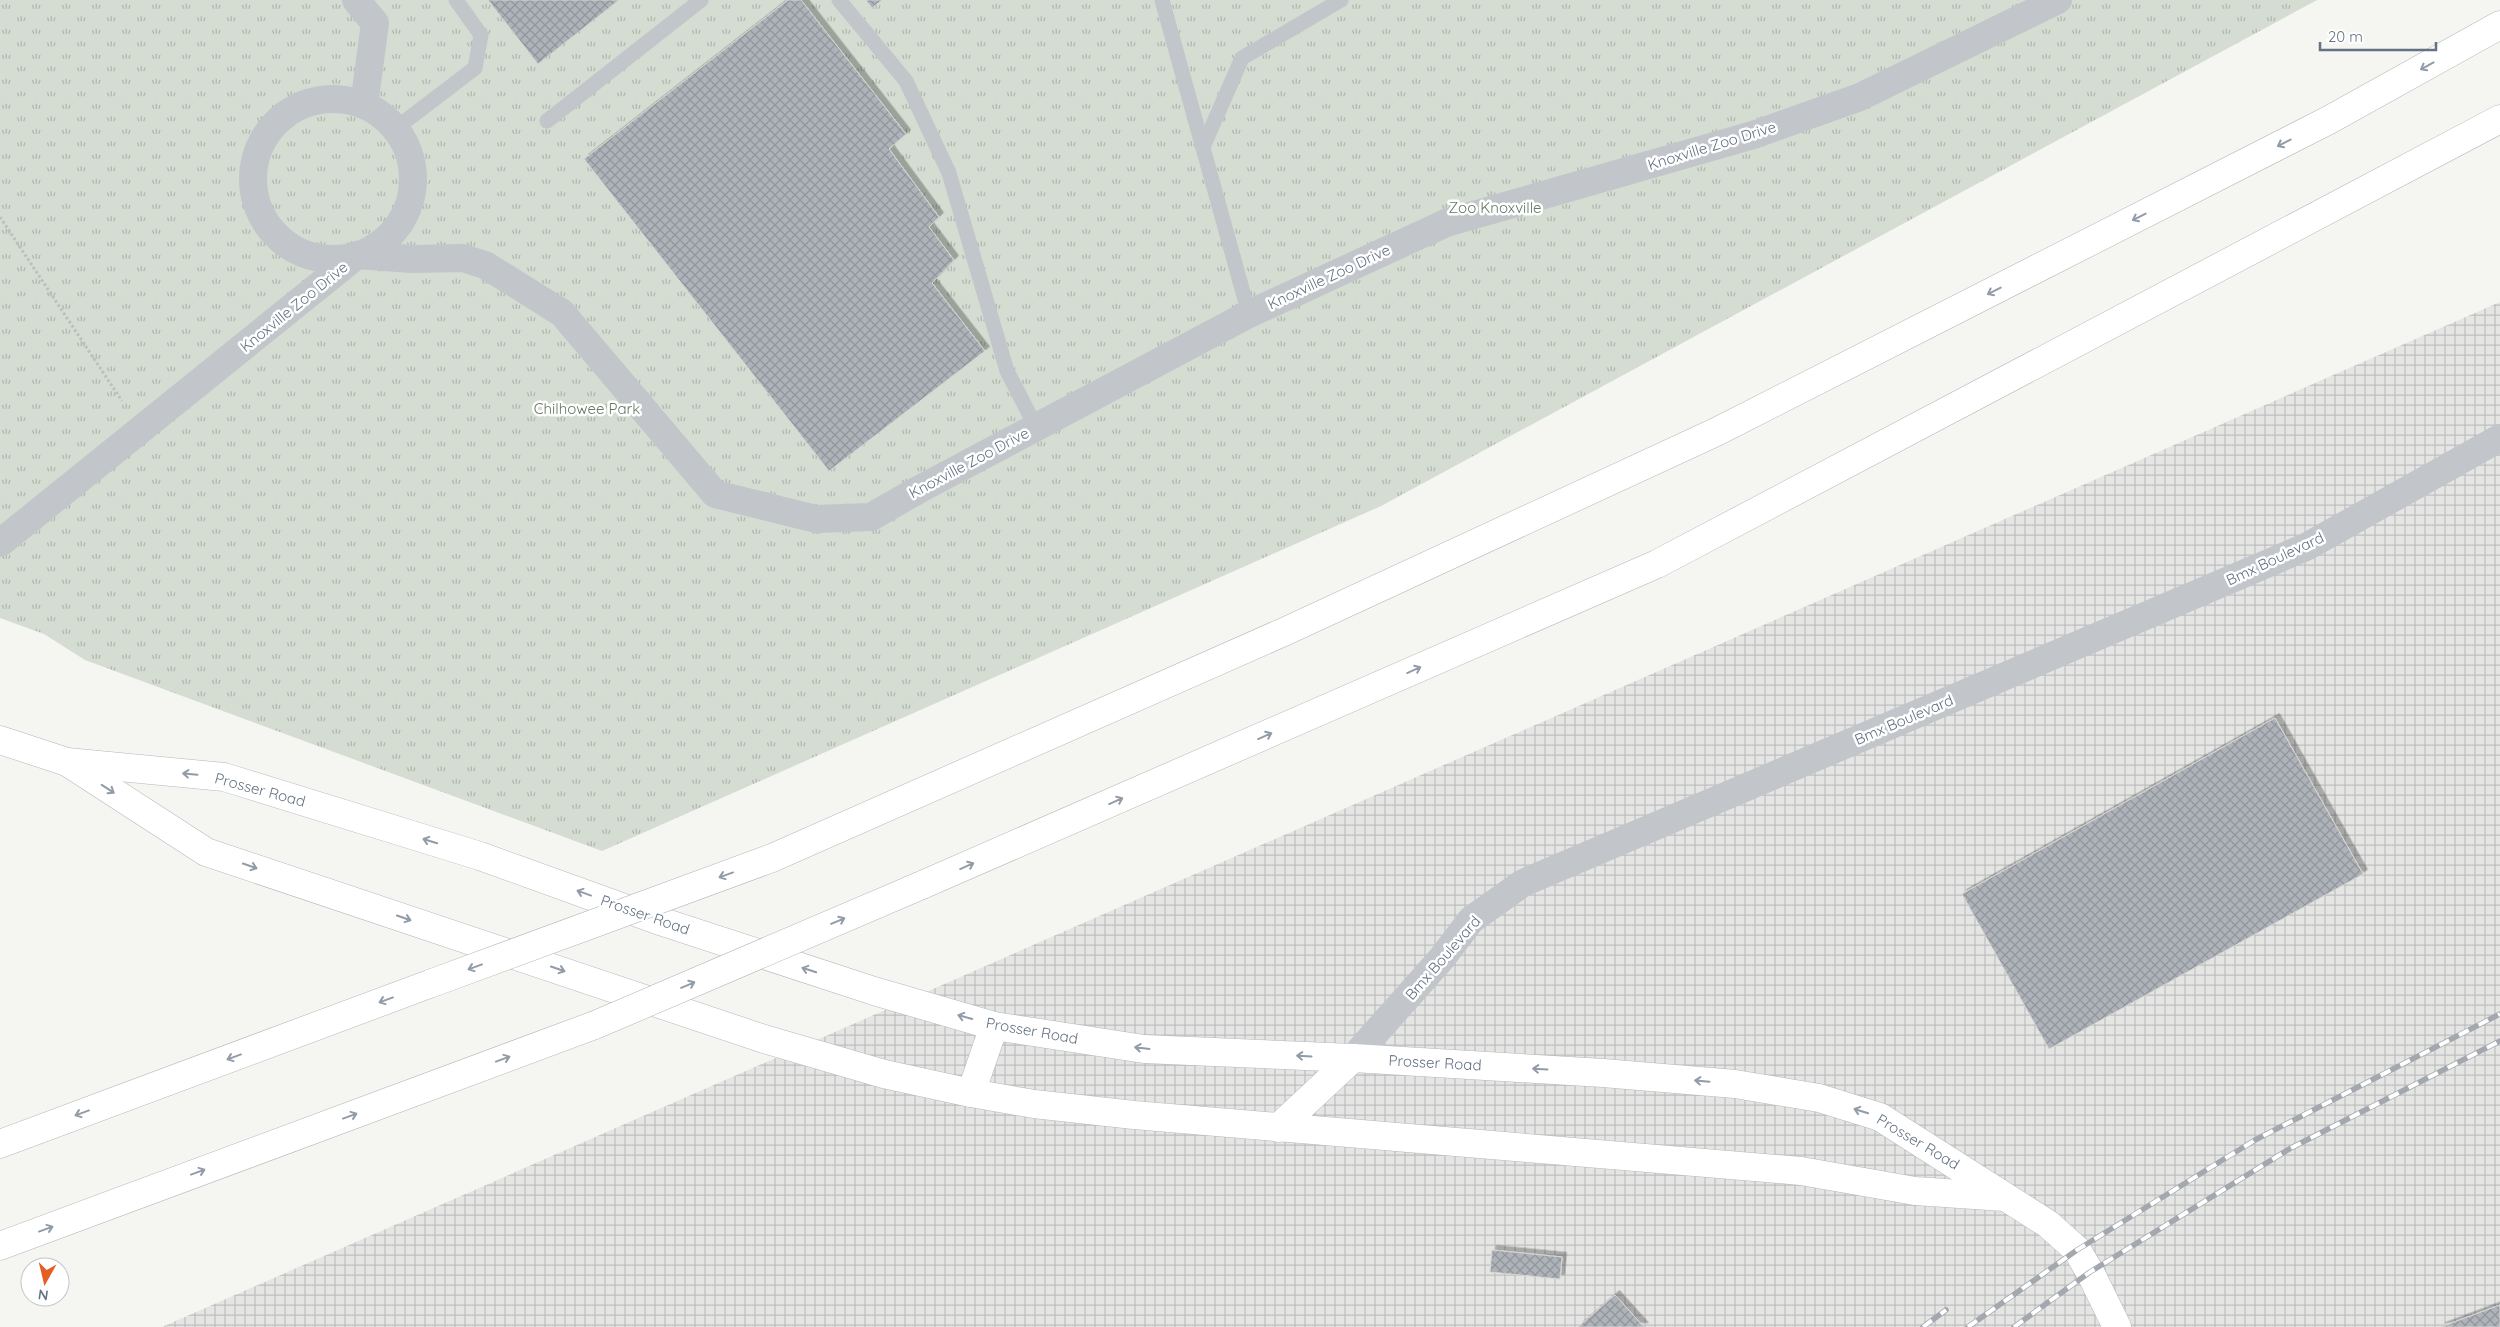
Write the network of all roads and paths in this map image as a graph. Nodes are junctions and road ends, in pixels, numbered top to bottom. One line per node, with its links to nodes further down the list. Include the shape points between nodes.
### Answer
1 (356, 0): 9 (street, via 375,23)
2 (456, 0): 12 (lane, via 481,35 475,68)
3 (701, 0): 11 (lane)
4 (839, 0): 17 (lane, via 906,82 949,173 1007,371)
5 (1162, 0): 13 (lane)
6 (1342, 0): 13 (lane, via 1242,58)
7 (2058, 0): 16 (street, Knoxville Zoo Drive, via 1860,97 1753,135 1446,223)
8 (2500, 25): 27 (main road, one-way to 27, bridge, via 2329,120 1716,432 1286,631 772,858)
9 (364, 105): 12 (street, via 386,118); 15 (street, via 339,99 311,102 286,113 267,133 259,149 252,185 259,212 274,234 296,251 323,260)
10 (2500, 119): 29 (main road, one-way to 10, bridge, via 595,1025 1657,564)
11 (547, 121)
12 (395, 129): 15 (street, via 403,138 412,162 414,188 407,212 393,234 373,250)
13 (1203, 147): 16 (lane)
14 (0, 218): 18 (path)
15 (357, 255): 17 (street, Knoxville Zoo Drive, via 462,258 485,265 562,313 715,494 816,519 872,517); 18 (street, Knoxville Zoo Drive)
16 (1249, 314): 17 (street, Knoxville Zoo Drive)
17 (1036, 427)
18 (142, 431): 20 (street, Knoxville Zoo Drive)
19 (2500, 438): 24 (street, Bmx Boulevard, via 2306,547 1523,883 1472,920)
20 (0, 543)
21 (0, 740): 22 (main road, Prosser Road)
22 (67, 762): 23 (main road, Prosser Road, one-way to 22, via 874,991 672,925 480,856 224,777); 25 (main road, Prosser Road, one-way to 25, via 206,852 764,1039 884,1074)
23 (994, 1026): 24 (main road, Prosser Road, one-way to 23, via 1144,1049); 25 (main road)
24 (1353, 1058): 26 (main road); 28 (main road, Prosser Road, one-way to 24, via 1880,1117 1819,1098 1726,1083)
25 (971, 1093): 26 (main road, Prosser Road, via 1034,1104)
26 (1278, 1128): 28 (main road, Prosser Road, via 1792,1170 1915,1191)
27 (0, 1144)
28 (2008, 1197): 30 (main road, Prosser Road, via 2048,1224 2076,1250)
29 (0, 1246)
30 (2117, 1327)

